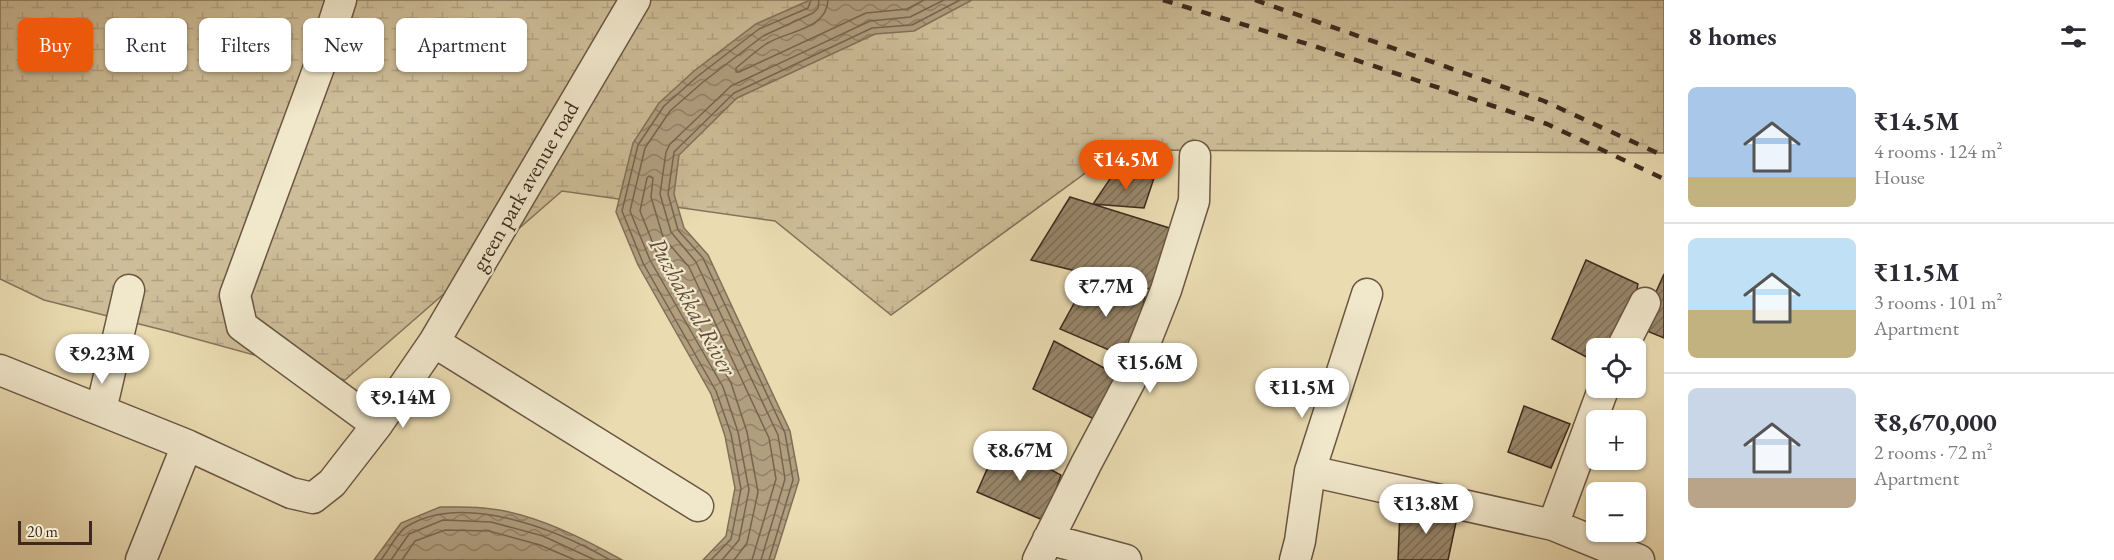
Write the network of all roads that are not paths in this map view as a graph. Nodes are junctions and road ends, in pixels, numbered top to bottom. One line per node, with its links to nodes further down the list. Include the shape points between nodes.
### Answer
1 (341, 0): 12 (street, via 235,295 242,326)
2 (635, 0): 8 (street, green park avenue road)
3 (1195, 156): 17 (street, via 1194,201 1166,290 1130,381)
4 (129, 290): 11 (street)
5 (1367, 294): 14 (street)
6 (1645, 303): 7 (street)
7 (1627, 338)
8 (434, 342): 12 (street, green park avenue road); 15 (street)
9 (0, 372): 11 (street)
10 (1600, 398): 16 (street)
11 (100, 410): 13 (street)
12 (377, 424): 13 (street, green park avenue road, via 332,483 313,498 291,493)
13 (187, 445): 18 (street)
14 (1310, 471): 16 (street); 20 (street)
15 (698, 506)
16 (1553, 525): 21 (street)
17 (1043, 549): 19 (street)
18 (141, 560)
19 (1126, 560)
20 (1295, 560)
21 (1639, 560)

